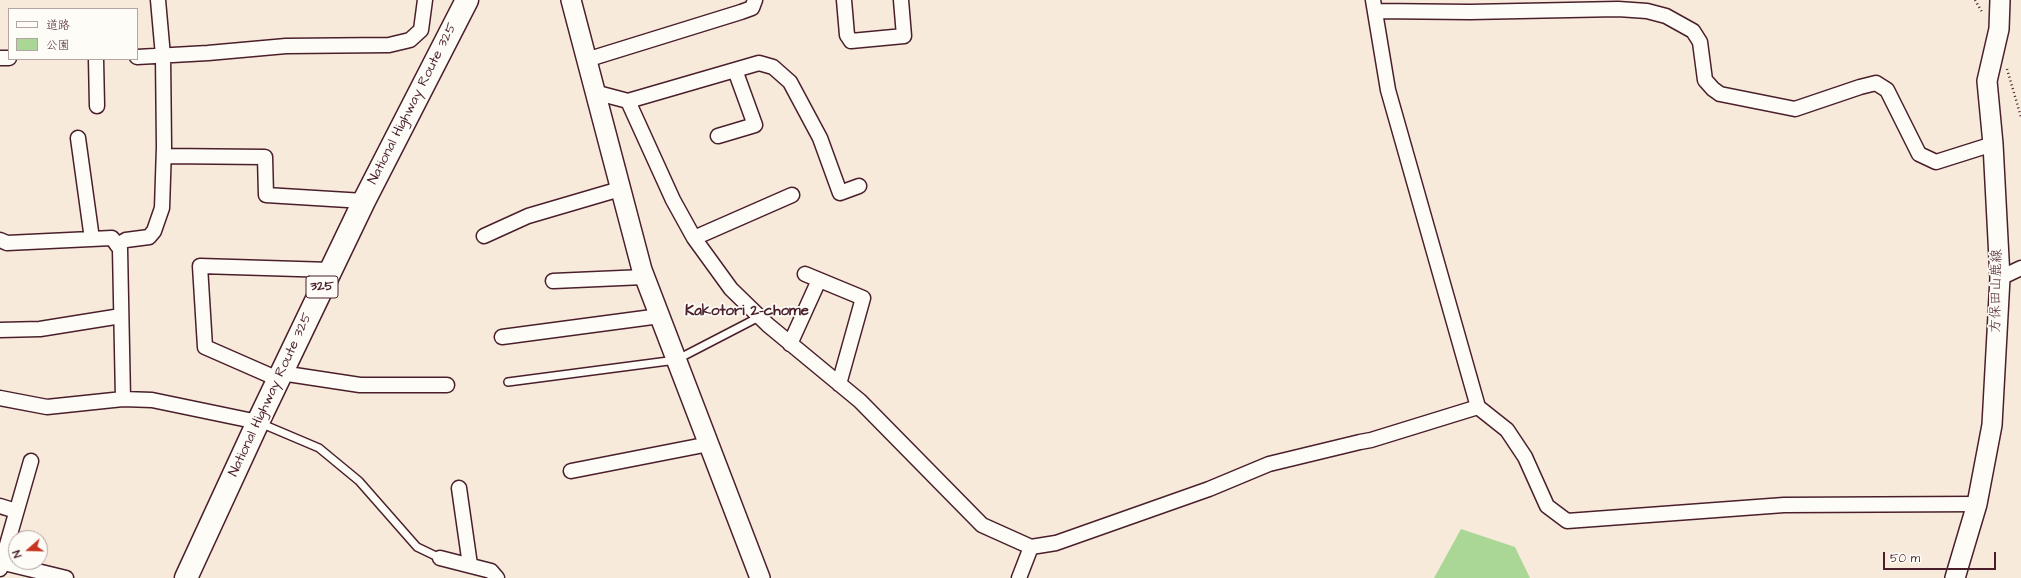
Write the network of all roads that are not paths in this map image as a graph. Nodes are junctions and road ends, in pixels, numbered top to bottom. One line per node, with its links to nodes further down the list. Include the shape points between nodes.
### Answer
1 (158, 0): 12 (street)
2 (425, 0): 12 (street, via 421,30 410,40 389,45 286,46)
3 (467, 0): 27 (highway, National Highway Route 325 / 325)
4 (572, 0): 15 (street)
5 (754, 0): 15 (street, via 752,8 741,12)
6 (844, 0): 7 (street, via 847,35 851,41 904,36)
7 (902, 0)
8 (2000, 0): 22 (street, 方保田山鹿線, via 1999,29 1987,81)
9 (1374, 5): 11 (street); 53 (street, via 1388,90)
10 (1647, 5): 11 (street, via 1618,9); 22 (street, via 1693,31 1700,42 1705,80 1720,94 1795,109 1860,86 1876,83 1887,90 1919,154 1936,162)
11 (1503, 6)
12 (163, 56): 13 (street); 23 (street)
13 (138, 57)
14 (96, 60): 19 (street)
15 (586, 60): 17 (street)
16 (734, 70): 18 (street); 20 (street, via 755,125); 24 (street, via 759,62 773,67 790,82 820,138 840,193)
17 (594, 92): 18 (street); 25 (street)
18 (628, 101): 29 (street, via 673,200)
19 (97, 106)
20 (718, 136)
21 (78, 138): 30 (street)
22 (1993, 144): 37 (street, 方保田山鹿線)
23 (164, 156): 27 (street, via 265,157 266,195); 32 (street, via 162,208 154,231 149,237 126,240)
24 (859, 186)
25 (620, 189): 28 (street, via 528,216); 36 (street)
26 (792, 195): 29 (street)
27 (364, 201): 34 (highway, National Highway Route 325 / 325)
28 (484, 236)
29 (694, 238): 42 (street, via 731,289)
30 (92, 239): 31 (street, via 7,243); 32 (street, via 112,238)
31 (0, 240)
32 (117, 245): 40 (street, via 120,249)
33 (2021, 268): 37 (street)
34 (331, 270): 47 (highway, National Highway Route 325 / 325); 47 (street, via 200,266 205,347)
35 (805, 274): 38 (street)
36 (644, 277): 39 (street); 41 (street)
37 (2000, 278): 59 (street, 方保田山鹿線, via 1992,425)
38 (819, 280): 45 (street); 49 (street, via 863,298)
39 (553, 281)
40 (121, 316): 43 (street, via 40,329); 52 (street)
41 (660, 316): 44 (street); 46 (street)
42 (759, 317): 45 (street); 46 (lane)
43 (0, 330)
44 (502, 337)
45 (790, 344): 49 (street)
46 (676, 360): 48 (lane); 55 (street)
47 (280, 376): 50 (street, via 360,385); 54 (highway, National Highway Route 325 / 325)
48 (508, 382)
49 (839, 384): 62 (street, via 860,401 982,525)
50 (447, 385)
51 (0, 398): 52 (street, via 47,407)
52 (123, 399): 54 (street, via 152,400)
53 (1478, 407): 59 (street, via 1507,430 1525,457 1547,506 1566,521 1784,505); 62 (street, via 1371,440 1269,464 1208,489 1056,543)
54 (258, 422): 63 (lane, via 319,448 359,481 417,547); 67 (highway, National Highway Route 325 / 325)
55 (709, 444): 57 (street); 69 (street)
56 (31, 462): 61 (street)
57 (571, 471)
58 (459, 488): 65 (street)
59 (1977, 504): 71 (street, 方保田山鹿線)
60 (0, 506): 61 (street)
61 (16, 511): 64 (street)
62 (1031, 547): 70 (street)
63 (440, 558): 65 (street)
64 (1, 564): 66 (street)
65 (470, 565): 68 (street, via 491,571)
66 (66, 578)
67 (186, 578)
68 (497, 578)
69 (760, 578)
70 (1020, 578)
71 (1955, 578)

